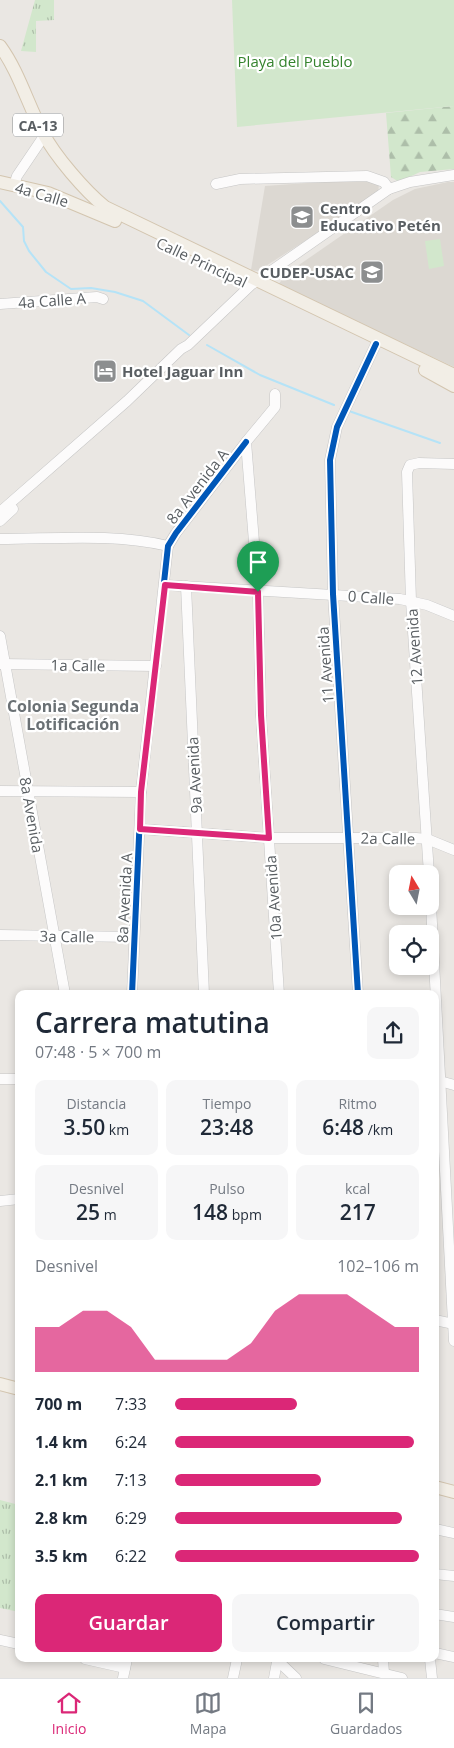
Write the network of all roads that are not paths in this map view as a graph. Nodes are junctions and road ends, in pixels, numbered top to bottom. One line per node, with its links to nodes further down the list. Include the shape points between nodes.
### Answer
1 (0, 46): 2 (main road, CA-13)
2 (44, 136): 4 (street, via 17,176); 8 (main road, Calle Principal / CA-13, via 90,195 105,207)
3 (454, 175): 6 (street)
4 (4, 181): 7 (main road, 4a Calle / CA-13)
5 (216, 184): 6 (street, via 240,179 366,176 384,182)
6 (389, 189): 8 (street)
7 (83, 206): 8 (main road, Calle Principal / CA-13)
8 (254, 283): 11 (main road, Calle Principal / CA-13); 12 (street); 13 (main road, Calle Principal / CA-13)
9 (103, 299): 10 (street, 4a Calle A, via 97,296)
10 (0, 304)
11 (376, 344): 14 (main road, Calle Principal / CA-13); 25 (street, 11 Avenida, via 336,428 330,460)
12 (188, 345): 18 (street); 19 (street, via 185,353 129,408)
13 (454, 375)
14 (454, 386)
15 (275, 394): 16 (street, via 275,407)
16 (246, 442): 21 (street, 8a Avenida A); 24 (street, 10a Avenida)
17 (454, 464): 26 (street, 12 Avenida, via 419,463 410,466 407,472)
18 (0, 512)
19 (0, 521)
20 (0, 539): 21 (street, via 110,538)
21 (168, 546): 22 (street, 8a Avenida A)
22 (165, 585): 23 (street, 0 Calle); 30 (street, 8a Avenida A)
23 (186, 586): 24 (street, 0 Calle); 35 (street, 9a Avenida)
24 (258, 592): 25 (street, 0 Calle); 37 (street, 10a Avenida)
25 (333, 594): 26 (street, 0 Calle); 36 (street, 11 Avenida)
26 (411, 601): 27 (street, 0 Calle); 38 (street, 12 Avenida)
27 (454, 616)
28 (0, 636): 29 (street, 8a Avenida)
29 (2, 664): 30 (street, 1a Calle); 32 (street, 8a Avenida)
30 (156, 666): 33 (street, 8a Avenida A)
31 (0, 790): 32 (street)
32 (28, 791): 33 (street); 43 (street, 8a Avenida)
33 (141, 792): 34 (street, 8a Avenida A)
34 (140, 829): 35 (street, 2a Calle); 44 (street, 8a Avenida A)
35 (196, 831): 37 (street, 2a Calle); 47 (street, 9a Avenida)
36 (349, 837): 37 (street, 2a Calle); 38 (street, 2a Calle); 49 (street, 11 Avenida)
37 (269, 838): 48 (street, 10a Avenida)
38 (427, 839): 39 (street, 2a Calle); 40 (street, 12 Avenida)
39 (454, 850)
40 (428, 865)
41 (431, 915): 50 (street)
42 (0, 935): 43 (street, 3a Calle)
43 (54, 936): 44 (street, 3a Calle); 45 (street, 8a Avenida)
44 (134, 937): 46 (street, 8a Avenida A)
45 (64, 990)
46 (132, 990)
47 (204, 990)
48 (280, 990)
49 (358, 990)
50 (434, 990)
51 (0, 1079): 52 (street)
52 (15, 1079)
53 (439, 1080): 54 (street)
54 (454, 1085)
55 (439, 1096): 59 (street)
56 (15, 1199): 57 (street)
57 (0, 1201)
58 (439, 1321): 59 (street)
59 (453, 1324): 60 (street)
60 (454, 1340)
61 (0, 1384): 62 (main road)
62 (15, 1388)
63 (439, 1488): 64 (main road)
64 (454, 1492)
65 (439, 1529): 66 (street)
66 (454, 1534)
67 (439, 1574): 68 (street)
68 (454, 1576)
69 (439, 1614): 70 (street)
70 (454, 1616)
71 (0, 1640): 72 (street)
72 (15, 1643)
73 (439, 1654): 74 (street)
74 (454, 1657)
75 (98, 1662): 82 (street)
76 (236, 1662): 84 (street)
77 (277, 1662): 85 (street)
78 (279, 1662): 86 (street)
79 (337, 1662): 83 (street)
80 (384, 1662): 83 (street)
81 (430, 1662): 88 (street)
82 (125, 1668)
83 (384, 1673): 87 (street)
84 (233, 1678)
85 (274, 1678)
86 (296, 1678)
87 (402, 1678)
88 (432, 1678)

